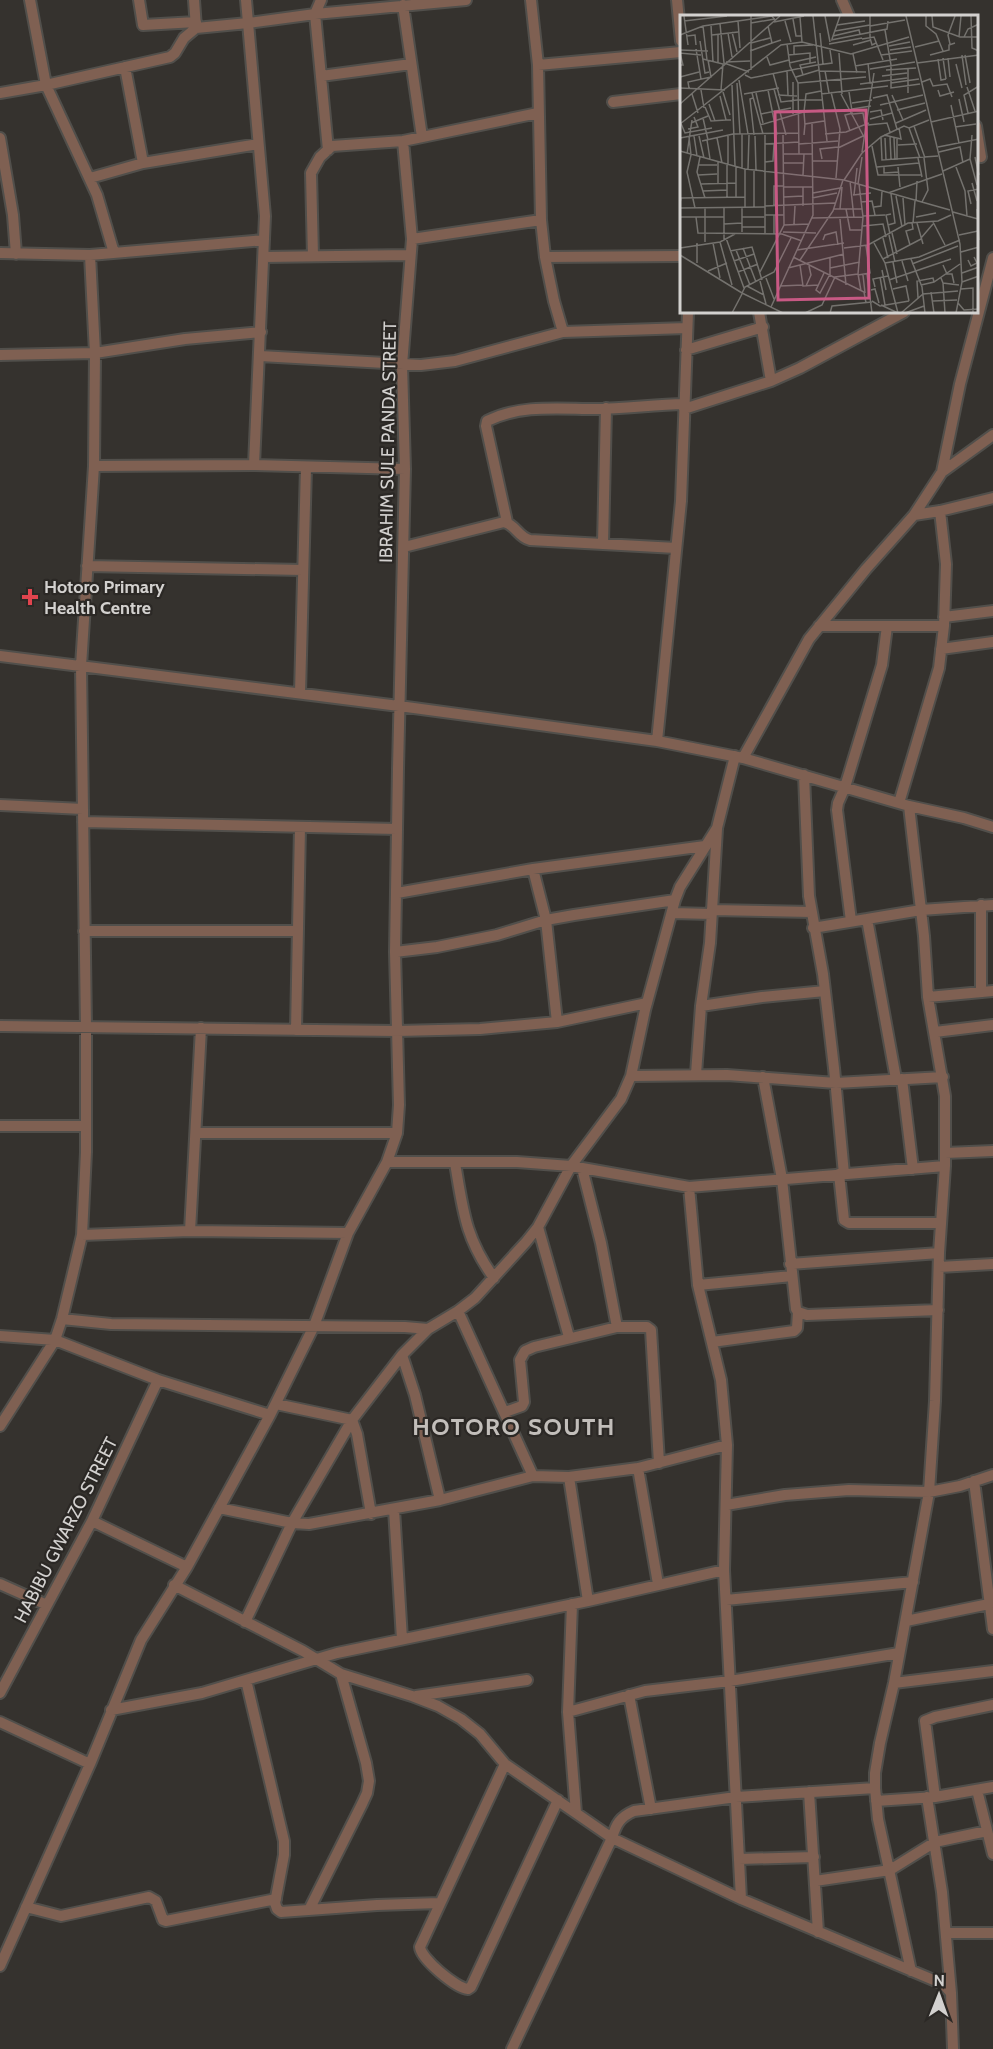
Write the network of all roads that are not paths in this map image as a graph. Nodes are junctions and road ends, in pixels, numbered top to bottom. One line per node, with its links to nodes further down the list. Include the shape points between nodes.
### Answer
1 (30, 0): 21 (street)
2 (139, 0): 14 (street, via 143,25)
3 (194, 0): 14 (street)
4 (246, 0): 13 (street)
5 (321, 0): 11 (street)
6 (466, 0): 10 (street)
7 (531, 0): 18 (street)
8 (677, 0): 15 (street)
9 (843, 1): 12 (street)
10 (403, 5): 11 (street); 17 (street)
11 (315, 14): 13 (street); 20 (street)
12 (849, 15)
13 (248, 23): 14 (street); 29 (street)
14 (196, 25): 19 (street, via 170,57)
15 (680, 31)
16 (680, 52): 18 (street)
17 (411, 64): 20 (street); 26 (street)
18 (538, 65): 25 (street)
19 (125, 68): 21 (street); 33 (street)
20 (321, 76): 30 (street)
21 (46, 85): 22 (street); 34 (street)
22 (0, 93)
23 (680, 94): 24 (street)
24 (613, 102)
25 (538, 113): 26 (street); 35 (street)
26 (422, 137): 28 (street)
27 (0, 138): 40 (street)
28 (404, 141): 30 (street, via 336,146); 36 (street, IBRAHIM SULE PANDA STREET)
29 (258, 144): 33 (street); 37 (street)
30 (328, 150): 44 (street, via 311,173)
31 (993, 154): 32 (street)
32 (979, 157)
33 (143, 163): 34 (street)
34 (90, 178): 38 (street)
35 (542, 220): 36 (street); 45 (street)
36 (412, 239): 42 (street, IBRAHIM SULE PANDA STREET)
37 (264, 240): 38 (street); 43 (street)
38 (114, 253): 41 (street)
39 (0, 254): 40 (street)
40 (16, 254): 41 (street)
41 (90, 255): 60 (street)
42 (410, 255): 44 (street); 63 (street, IBRAHIM SULE PANDA STREET)
43 (264, 256): 44 (street); 57 (street)
44 (313, 256)
45 (545, 256): 46 (street); 58 (street)
46 (680, 256)
47 (993, 258): 48 (street)
48 (987, 285): 49 (street); 50 (street)
49 (993, 300)
50 (978, 309)
51 (688, 314): 56 (street)
52 (760, 314): 55 (street)
53 (900, 314): 64 (street)
54 (977, 314): 72 (street)
55 (763, 327): 59 (street); 64 (street)
56 (687, 328): 58 (street); 59 (street)
57 (261, 332): 60 (street); 62 (street)
58 (562, 332): 63 (street, via 455,361)
59 (686, 350): 65 (street)
60 (95, 353): 61 (street); 69 (street)
61 (0, 355)
62 (260, 356): 63 (street); 68 (street)
63 (402, 365): 71 (street, IBRAHIM SULE PANDA STREET)
64 (771, 381): 65 (street)
65 (684, 406): 66 (street); 79 (street)
66 (606, 408): 76 (street, via 516,411 487,421); 77 (street)
67 (993, 435): 72 (street)
68 (254, 465): 69 (street); 70 (street)
69 (94, 466): 80 (street)
70 (306, 466): 71 (street); 81 (street)
71 (405, 469): 78 (street, IBRAHIM SULE PANDA STREET)
72 (942, 472): 75 (street)
73 (993, 498): 74 (street)
74 (940, 512): 75 (street); 83 (street, via 946,564)
75 (914, 515): 84 (street)
76 (507, 522): 77 (street, via 524,538); 78 (street)
77 (603, 544): 79 (street)
78 (404, 547): 91 (street, IBRAHIM SULE PANDA STREET)
79 (676, 548): 92 (street)
80 (87, 566): 81 (street); 89 (street)
81 (303, 570): 90 (street)
82 (993, 611): 83 (street)
83 (944, 621): 85 (street); 87 (street)
84 (819, 626): 85 (street); 93 (street)
85 (887, 626): 95 (street, via 882,665)
86 (993, 642): 87 (street)
87 (941, 649): 97 (street)
88 (0, 656): 89 (street)
89 (81, 666): 90 (street); 98 (street)
90 (300, 693): 91 (street)
91 (399, 706): 92 (street); 103 (street, IBRAHIM SULE PANDA STREET)
92 (657, 741): 93 (street)
93 (739, 757): 94 (street); 102 (street)
94 (804, 775): 95 (street); 112 (street)
95 (845, 787): 97 (street); 116 (street, via 837,810)
96 (0, 805): 98 (street)
97 (904, 805): 101 (street); 110 (street)
98 (83, 809): 99 (street)
99 (83, 822): 100 (street); 118 (street)
100 (300, 827): 103 (street); 119 (street)
101 (993, 827)
102 (717, 828): 104 (street); 111 (street)
103 (397, 829): 106 (street, IBRAHIM SULE PANDA STREET)
104 (705, 846): 105 (street); 107 (street)
105 (533, 869): 106 (street); 115 (street)
106 (397, 893): 120 (street, IBRAHIM SULE PANDA STREET)
107 (675, 900): 113 (street); 115 (street)
108 (981, 905): 109 (street); 110 (street); 123 (street)
109 (993, 905)
110 (921, 910): 114 (street); 124 (street)
111 (712, 912): 112 (street); 113 (street); 126 (street)
112 (812, 912): 117 (street)
113 (672, 913): 125 (street)
114 (867, 919): 116 (street); 139 (street)
115 (546, 920): 120 (street, via 497,935); 127 (street)
116 (851, 921): 117 (street)
117 (813, 928): 121 (street)
118 (84, 931): 119 (street); 130 (street)
119 (298, 931): 132 (street)
120 (395, 952): 133 (street, IBRAHIM SULE PANDA STREET)
121 (825, 991): 126 (street); 140 (street)
122 (993, 991): 123 (street)
123 (981, 992): 124 (street)
124 (928, 997): 134 (street)
125 (647, 1003): 127 (street); 136 (street)
126 (701, 1006): 135 (street)
127 (556, 1022): 133 (street)
128 (993, 1025): 134 (street)
129 (0, 1026): 130 (street)
130 (86, 1028): 131 (street); 142 (street)
131 (201, 1028): 132 (street); 143 (street)
132 (296, 1030): 133 (street)
133 (397, 1031): 144 (street, IBRAHIM SULE PANDA STREET)
134 (935, 1032): 138 (street)
135 (696, 1074): 136 (street); 137 (street)
136 (632, 1076): 150 (street)
137 (763, 1077): 140 (street); 153 (street)
138 (943, 1077): 139 (street); 146 (street)
139 (899, 1079): 140 (street); 151 (street)
140 (836, 1083): 152 (street)
141 (0, 1126): 142 (street)
142 (86, 1126): 159 (street)
143 (196, 1133): 144 (street); 157 (street)
144 (398, 1133): 147 (street, IBRAHIM SULE PANDA STREET)
145 (993, 1151): 146 (street)
146 (945, 1153): 149 (street)
147 (387, 1162): 148 (street); 158 (street, IBRAHIM SULE PANDA STREET)
148 (455, 1163): 150 (street, via 517,1162); 164 (street, via 465,1224 479,1257)
149 (945, 1166): 151 (street); 155 (street)
150 (577, 1167): 154 (street); 156 (street); 171 (street, via 601,1243)
151 (913, 1168): 152 (street)
152 (841, 1174): 153 (street); 155 (street, via 844,1220 849,1223)
153 (782, 1179): 154 (street); 163 (street)
154 (689, 1187): 165 (street)
155 (941, 1223): 160 (street)
156 (538, 1227): 164 (street); 174 (street)
157 (190, 1231): 158 (street); 159 (street)
158 (348, 1233): 170 (street, IBRAHIM SULE PANDA STREET)
159 (82, 1235): 169 (street)
160 (939, 1253): 162 (street); 163 (street)
161 (993, 1264): 162 (street)
162 (939, 1267): 166 (street)
163 (791, 1270): 165 (street); 168 (street)
164 (494, 1278): 167 (street)
165 (698, 1285): 176 (street)
166 (938, 1310): 168 (street, via 807,1315); 191 (street)
167 (458, 1311): 172 (street); 180 (street)
168 (798, 1312): 176 (street, via 794,1331)
169 (62, 1319): 170 (street, via 111,1324); 175 (street)
170 (314, 1326): 172 (street); 179 (street, IBRAHIM SULE PANDA STREET)
171 (617, 1327): 174 (street); 185 (street, via 640,1325 651,1330)
172 (428, 1329): 177 (street)
173 (0, 1336): 175 (street)
174 (569, 1337): 180 (street, via 525,1351 520,1360 524,1402)
175 (55, 1340): 178 (street); 183 (street)
176 (712, 1342): 184 (street, via 721,1380)
177 (402, 1355): 182 (street); 192 (street)
178 (158, 1380): 181 (street); 197 (street, HABIBU GWARZO STREET)
179 (276, 1404): 181 (street, IBRAHIM SULE PANDA STREET); 182 (street)
180 (505, 1412): 188 (street)
181 (270, 1415): 194 (street, IBRAHIM SULE PANDA STREET)
182 (352, 1420): 196 (street); 198 (street)
183 (0, 1426)
184 (727, 1445): 185 (street); 193 (street)
185 (659, 1463): 186 (street)
186 (638, 1468): 189 (street); 203 (street)
187 (993, 1475): 190 (street)
188 (533, 1476): 189 (street); 192 (street)
189 (570, 1477): 206 (street)
190 (974, 1481): 191 (street); 208 (street)
191 (929, 1492): 193 (street, via 849,1490); 201 (street)
192 (440, 1500): 195 (street)
193 (726, 1505): 200 (street)
194 (219, 1508): 198 (street); 199 (street, IBRAHIM SULE PANDA STREET)
195 (394, 1509): 196 (street); 213 (street)
196 (371, 1514): 198 (street)
197 (93, 1521): 199 (street); 209 (street, HABIBU GWARZO STREET)
198 (292, 1523): 211 (street)
199 (187, 1566): 204 (street, IBRAHIM SULE PANDA STREET)
200 (724, 1570): 203 (street); 205 (street)
201 (913, 1582): 205 (street); 210 (street)
202 (0, 1584): 209 (street)
203 (658, 1584): 206 (street)
204 (174, 1585): 211 (street); 226 (street, IBRAHIM SULE PANDA STREET, via 141,1640)
205 (726, 1600): 220 (street)
206 (588, 1601): 207 (street)
207 (572, 1604): 213 (street); 227 (street)
208 (989, 1604): 210 (street); 212 (street)
209 (47, 1605): 222 (street, HABIBU GWARZO STREET)
210 (906, 1621): 214 (street)
211 (245, 1622): 215 (street)
212 (993, 1629)
213 (402, 1639): 215 (street)
214 (899, 1653): 220 (street); 221 (street)
215 (315, 1660): 217 (street); 218 (street)
216 (993, 1671): 221 (street)
217 (340, 1674): 224 (street); 253 (street, via 369,1781 367,1793)
218 (246, 1680): 226 (street, via 202,1693); 249 (street, via 284,1841)
219 (527, 1680): 224 (street)
220 (730, 1681): 223 (street); 235 (street)
221 (894, 1683): 232 (street, via 880,1743)
222 (0, 1693)
223 (629, 1695): 227 (street); 239 (street)
224 (412, 1696): 230 (street, via 461,1719 480,1734)
225 (993, 1705): 236 (street, via 925,1721)
226 (111, 1710): 229 (street, IBRAHIM SULE PANDA STREET)
227 (568, 1712): 240 (street)
228 (0, 1722): 229 (street)
229 (90, 1764): 252 (street, IBRAHIM SULE PANDA STREET)
230 (505, 1764): 237 (street); 251 (street)
231 (993, 1787): 233 (street)
232 (875, 1788): 234 (street); 238 (street)
233 (977, 1790): 236 (street); 241 (street)
234 (809, 1792): 235 (street); 245 (street)
235 (736, 1797): 239 (street); 246 (street)
236 (931, 1797): 238 (street); 243 (street)
237 (558, 1800): 240 (street); 251 (street, via 468,1989 460,1988 420,1951)
238 (876, 1801): 247 (street)
239 (651, 1809): 242 (street, via 623,1816)
240 (576, 1813): 242 (street)
241 (987, 1831): 243 (street); 244 (street)
242 (612, 1838): 250 (street); 260 (street)
243 (935, 1842): 247 (street); 255 (street)
244 (993, 1854)
245 (814, 1857): 246 (street); 248 (street)
246 (739, 1859): 250 (street)
247 (890, 1870): 248 (street); 258 (street)
248 (815, 1881): 254 (street)
249 (276, 1899): 252 (street, via 166,1921 156,1900 149,1897 61,1916); 253 (street, via 281,1912)
250 (741, 1899): 254 (street)
251 (440, 1903): 253 (street)
252 (26, 1907): 257 (street, IBRAHIM SULE PANDA STREET)
253 (309, 1910)
254 (818, 1932): 258 (street)
255 (947, 1933): 256 (street); 259 (street)
256 (993, 1933)
257 (0, 1966)
258 (911, 1971): 259 (street, via 943,1984)
259 (951, 1993): 261 (street)
260 (512, 2049)
261 (952, 2049)

